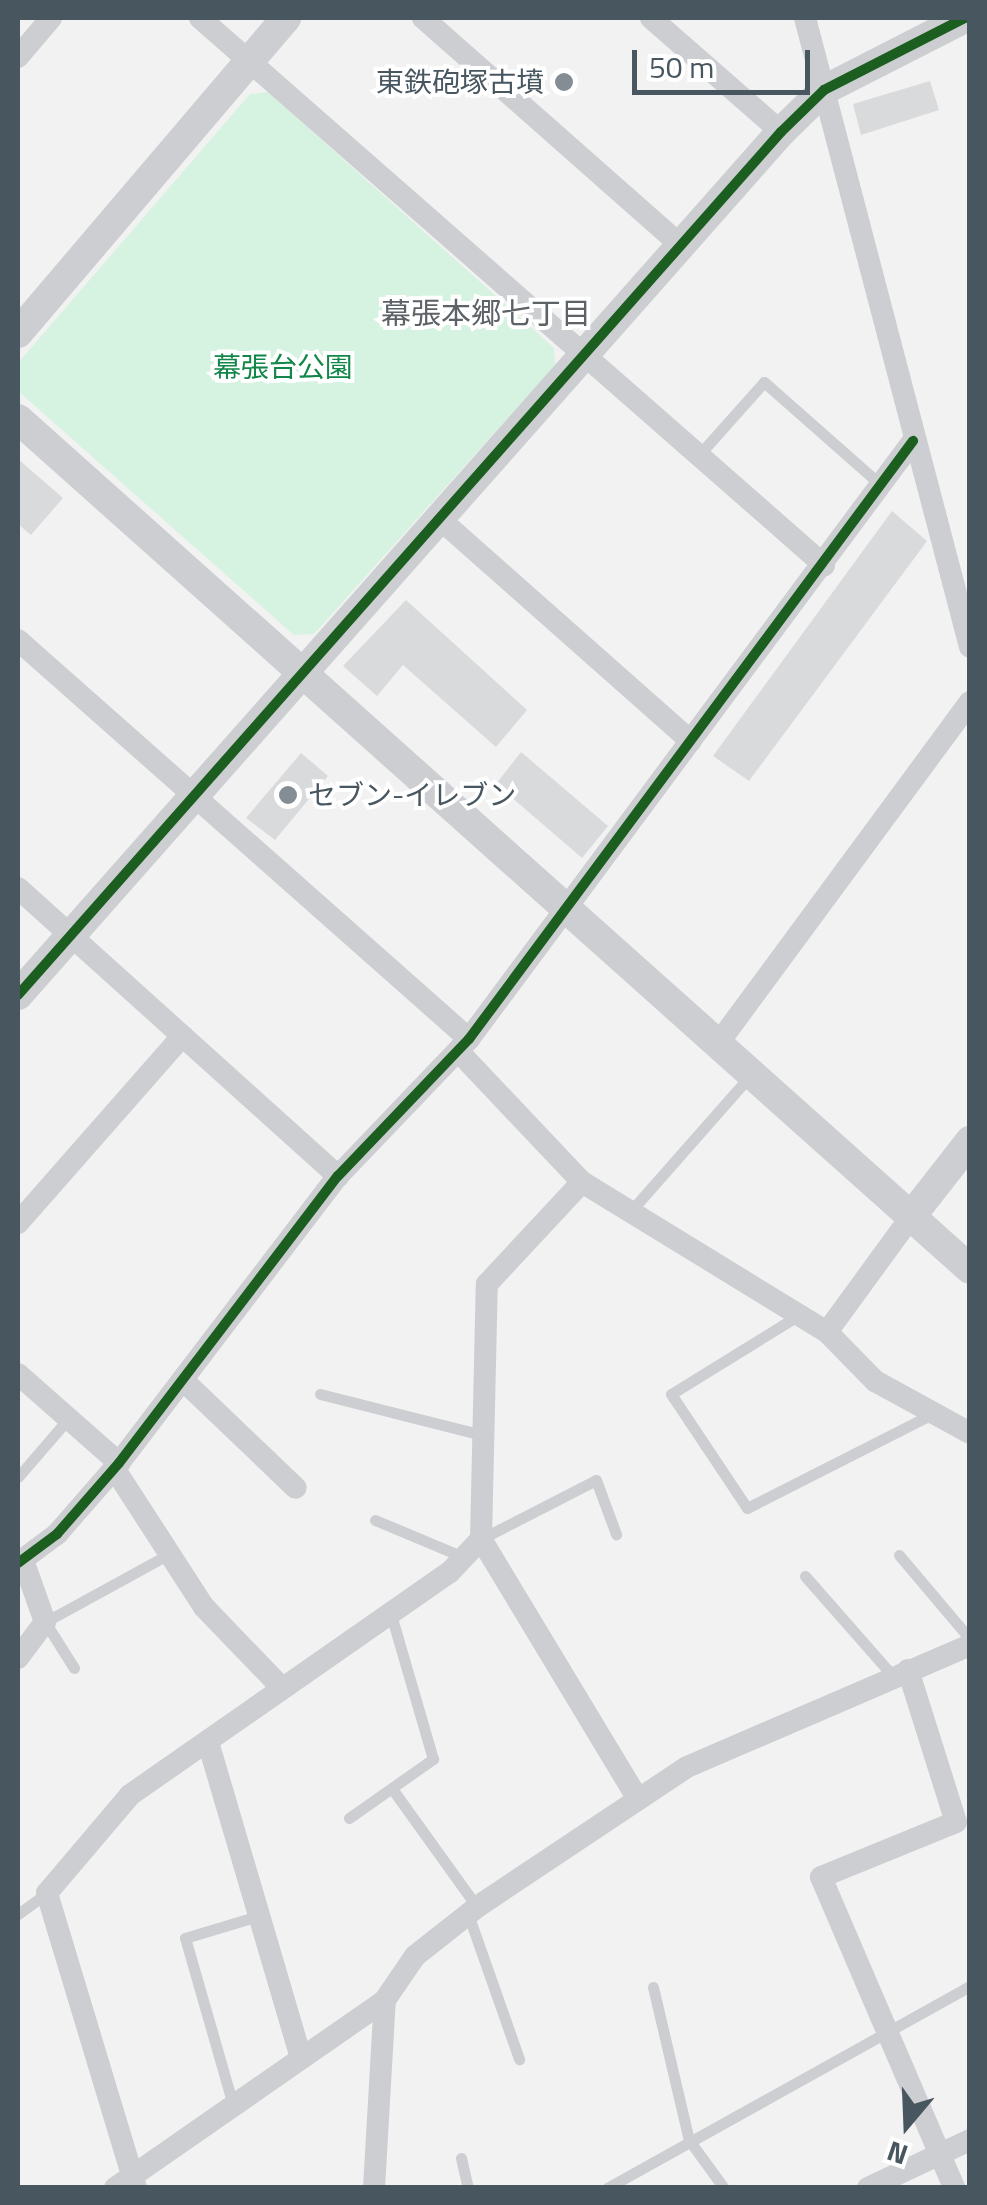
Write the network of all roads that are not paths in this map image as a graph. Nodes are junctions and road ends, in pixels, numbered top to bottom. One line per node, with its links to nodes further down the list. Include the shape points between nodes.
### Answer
1 (51, 18): 8 (street)
2 (200, 18): 9 (street)
3 (286, 18): 9 (street)
4 (424, 18): 12 (street)
5 (651, 18): 11 (street)
6 (805, 18): 10 (street)
7 (965, 18): 10 (street)
8 (18, 57)
9 (249, 61): 13 (street); 14 (street)
10 (824, 90): 11 (street); 16 (street)
11 (782, 132): 12 (street)
12 (682, 246): 14 (street)
13 (18, 334)
14 (586, 357): 17 (street); 19 (street)
15 (18, 419): 23 (street)
16 (914, 441): 18 (street); 22 (street)
17 (698, 456): 18 (lane, via 764,382); 20 (street)
18 (880, 485): 20 (street)
19 (442, 521): 23 (street); 25 (street)
20 (824, 566): 25 (street)
21 (18, 640): 26 (street)
22 (970, 647)
23 (304, 676): 26 (street); 28 (street)
24 (970, 702): 32 (street)
25 (692, 741): 28 (street)
26 (194, 798): 29 (street); 33 (street)
27 (18, 888): 29 (street)
28 (568, 911): 32 (street); 33 (street)
29 (70, 936): 30 (street); 31 (street)
30 (18, 995)
31 (182, 1036): 36 (street); 40 (street)
32 (717, 1044): 34 (street)
33 (464, 1046): 36 (street); 37 (street)
34 (751, 1074): 38 (street); 39 (lane)
35 (970, 1141): 38 (street)
36 (338, 1176): 45 (street)
37 (582, 1182): 39 (street); 50 (street, via 486,1284)
38 (913, 1214): 41 (street); 43 (street)
39 (627, 1215): 42 (street)
40 (18, 1223)
41 (970, 1269)
42 (798, 1315): 43 (street); 47 (lane, via 671,1394 746,1508)
43 (827, 1332): 47 (street, via 875,1381)
44 (18, 1374): 48 (street)
45 (185, 1382): 51 (street); 53 (street)
46 (320, 1394): 50 (lane)
47 (934, 1412): 49 (street)
48 (68, 1419): 51 (street); 52 (lane)
49 (970, 1433)
50 (486, 1436): 56 (street)
51 (117, 1466): 57 (street); 60 (street)
52 (18, 1477)
53 (296, 1488)
54 (376, 1520): 59 (lane)
55 (616, 1534): 56 (lane, via 596,1480)
56 (480, 1539): 59 (street); 71 (street)
57 (169, 1554): 63 (lane); 68 (street, via 204,1607)
58 (898, 1555): 64 (lane)
59 (466, 1558): 62 (street)
60 (21, 1563): 63 (street)
61 (805, 1576): 67 (lane)
62 (391, 1614): 68 (street); 70 (lane, via 433,1759)
63 (45, 1622): 65 (street); 66 (lane)
64 (970, 1642): 67 (street)
65 (18, 1658)
66 (74, 1668)
67 (900, 1672): 71 (street, via 686,1766); 80 (street, via 956,1822 821,1877)
68 (282, 1688): 69 (street)
69 (208, 1742): 73 (street, via 130,1794); 76 (street)
70 (393, 1790): 72 (lane); 74 (lane)
71 (638, 1799): 74 (street)
72 (349, 1818)
73 (46, 1893): 75 (lane); 88 (street)
74 (472, 1911): 79 (street, via 415,1956); 82 (lane)
75 (18, 1914)
76 (258, 1916): 81 (street); 83 (lane, via 186,1938)
77 (653, 1986): 84 (lane)
78 (970, 1986): 80 (lane)
79 (385, 2000): 81 (street); 89 (street)
80 (886, 2027): 84 (lane); 86 (street)
81 (301, 2057): 83 (street)
82 (520, 2059)
83 (233, 2105): 88 (street)
84 (689, 2140): 91 (lane); 92 (lane)
85 (970, 2140): 86 (street)
86 (937, 2151): 93 (street); 94 (street)
87 (461, 2158): 90 (lane)
88 (128, 2184)
89 (374, 2188)
90 (468, 2188)
91 (608, 2188)
92 (724, 2188)
93 (868, 2188)
94 (954, 2188)

